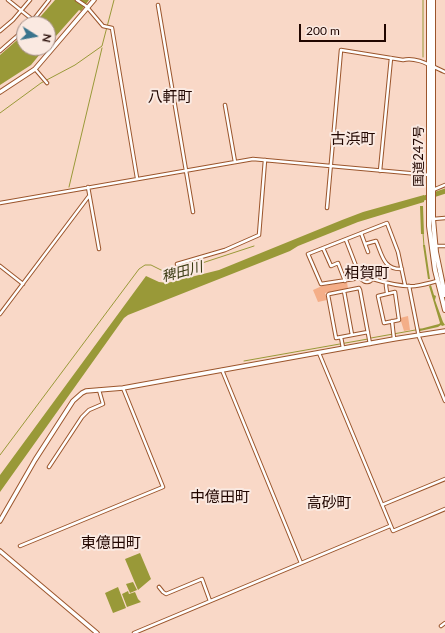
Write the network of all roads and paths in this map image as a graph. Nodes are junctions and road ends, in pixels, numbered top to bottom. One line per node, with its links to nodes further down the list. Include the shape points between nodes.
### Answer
1 (8, 0): 10 (street)
2 (30, 0): 10 (street)
3 (49, 0): 12 (street)
4 (77, 0): 9 (street)
5 (94, 0): 9 (street)
6 (429, 0): 17 (highway, 国道247号)
7 (433, 0): 17 (highway, 国道247号)
8 (158, 5): 26 (street)
9 (87, 8): 18 (street); 29 (street, via 103,26 112,28)
10 (20, 11): 11 (street); 13 (street, via 14,20)
11 (27, 16)
12 (36, 16)
13 (0, 31)
14 (16, 37): 15 (street)
15 (0, 51)
16 (391, 58): 17 (street, via 425,62); 25 (street, via 341,50); 27 (street)
17 (431, 66): 19 (street); 28 (highway, 国道247号)
18 (35, 69): 20 (street); 21 (street)
19 (445, 72)
20 (47, 83)
21 (0, 92)
22 (225, 105): 24 (street)
23 (265, 160): 24 (street); 25 (street); 48 (street, via 259,235 225,250)
24 (235, 162): 26 (street)
25 (331, 166): 27 (street); 36 (street)
26 (186, 170): 29 (street); 37 (street)
27 (380, 171): 28 (street)
28 (431, 175): 32 (highway, 国道247号)
29 (137, 178): 31 (street)
30 (445, 185): 32 (street)
31 (88, 187): 33 (street); 35 (street)
32 (432, 191): 34 (highway, 国道247号)
33 (90, 196): 46 (street); 57 (street)
34 (431, 201): 38 (highway, 国道247号); 55 (highway, 国道247号, via 429,226)
35 (0, 202)
36 (327, 208)
37 (193, 212)
38 (433, 218): 39 (street); 43 (highway, 国道247号)
39 (445, 218)
40 (361, 233): 41 (street); 42 (street); 50 (street, via 386,223)
41 (346, 240): 45 (street); 51 (street, via 356,266)
42 (365, 244): 47 (street); 50 (street, via 376,240 386,264 392,269)
43 (435, 246): 44 (street); 62 (highway, 国道247号)
44 (445, 246)
45 (323, 248): 54 (street, via 331,266 338,263); 54 (street, via 308,254 321,284)
46 (99, 249)
47 (368, 252)
48 (177, 264)
49 (0, 266): 57 (street)
50 (402, 269): 58 (street)
51 (362, 270): 52 (street); 53 (street, via 372,270)
52 (360, 278): 53 (street, via 362,282 367,283); 54 (street)
53 (373, 279): 56 (street)
54 (345, 281)
55 (435, 282): 59 (street); 63 (highway, 国道247号)
56 (386, 283): 58 (street); 61 (street)
57 (23, 284): 64 (street)
58 (405, 285): 59 (street)
59 (410, 286): 68 (street)
60 (344, 291): 66 (street, via 359,288); 69 (street); 71 (street, via 328,295 335,337)
61 (387, 294): 65 (street, via 394,292 399,320); 65 (street, via 378,296 384,323)
62 (445, 295)
63 (445, 310)
64 (0, 314)
65 (392, 321): 70 (street)
66 (368, 332): 69 (street); 72 (street)
67 (444, 332): 68 (street)
68 (418, 334): 70 (street); 78 (street)
69 (352, 335): 71 (street)
70 (394, 336): 72 (street)
71 (341, 337): 73 (street)
72 (369, 340): 73 (street)
73 (343, 345): 74 (street)
74 (319, 353): 75 (street); 81 (street)
75 (222, 370): 76 (street); 87 (street)
76 (123, 388): 77 (street); 85 (street, via 163,487)
77 (99, 389): 79 (street, via 103,404 89,410 82,417); 83 (street, via 86,391 73,399)
78 (445, 401)
79 (49, 467)
80 (445, 479): 81 (street)
81 (382, 505): 84 (street)
82 (445, 509): 84 (street, via 392,530)
83 (0, 521)
84 (390, 526): 87 (street)
85 (20, 546)
86 (0, 551): 92 (street)
87 (301, 563): 89 (street)
88 (159, 587): 89 (street, via 166,594 202,579)
89 (210, 601): 93 (street)
90 (445, 623): 91 (street)
91 (441, 626)
92 (97, 633)
93 (134, 633)

